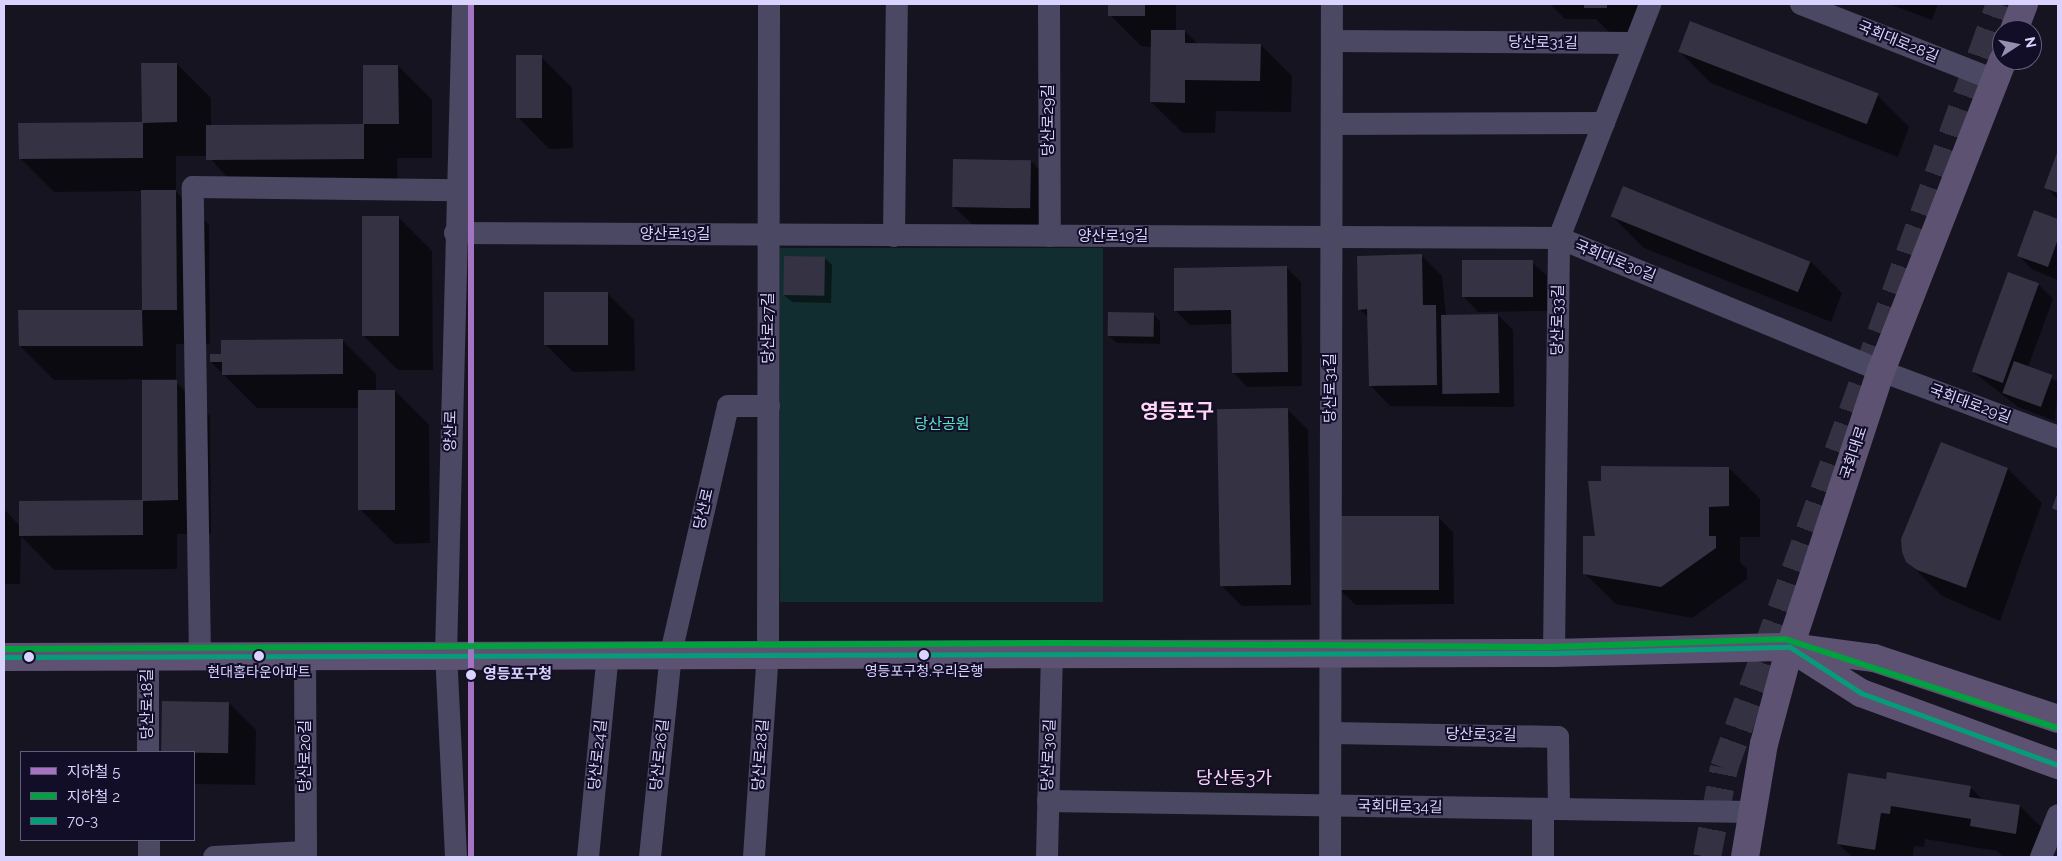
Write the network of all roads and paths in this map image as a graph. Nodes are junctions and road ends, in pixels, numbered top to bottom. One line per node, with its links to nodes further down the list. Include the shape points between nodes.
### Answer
1 (463, 4): 16 (street, 양산로)
2 (769, 4): 18 (street, 당산로27길)
3 (1049, 4): 20 (street, 당산로29길)
4 (1332, 4): 10 (street, 당산로31길)
5 (1650, 4): 11 (street, 당산로33길)
6 (1801, 4): 12 (street, 국회대로28길)
7 (2024, 4): 9 (main road)
8 (897, 10): 19 (street)
9 (2018, 20)
10 (1332, 41): 11 (street, 당산로31길); 15 (street, 당산로31길)
11 (1634, 44): 14 (street, 당산로33길)
12 (1992, 68)
13 (1999, 70): 23 (main road, 국회대로)
14 (1604, 123): 15 (street); 22 (street, 당산로33길)
15 (1332, 124): 21 (street, 당산로31길)
16 (456, 190): 17 (street, 양산로); 36 (street, via 193,187)
17 (455, 233): 18 (street, 양산로19길); 32 (street, 양산로)
18 (769, 235): 19 (street, 양산로19길); 24 (street, 당산로27길)
19 (894, 236): 20 (street, 양산로19길)
20 (1050, 236): 21 (street, 양산로19길)
21 (1332, 237): 22 (street, 국회대로30길); 28 (street, 당산로31길)
22 (1559, 238): 23 (street, 국회대로30길); 31 (street, 당산로33길)
23 (1881, 371): 25 (street, 국회대로29길); 26 (main road, 국회대로)
24 (769, 406): 29 (street, 당산로, via 728,406); 30 (street, 당산로27길)
25 (2058, 437)
26 (1790, 647): 31 (main road); 38 (main road, via 1874,658); 41 (main road, via 1861,693); 45 (main road, 국회대로)
27 (1052, 652): 28 (main road); 30 (main road); 42 (street, 당산로30길)
28 (1330, 652): 31 (main road); 39 (street)
29 (671, 653): 30 (main road); 33 (main road); 53 (street, 당산로26길)
30 (768, 653): 54 (street, 당산로28길)
31 (1554, 653)
32 (446, 654): 33 (main road); 34 (main road); 51 (street, 양산로)
33 (608, 654): 52 (street, 당산로24길)
34 (305, 655): 36 (main road); 48 (street, 당산로20길)
35 (148, 656): 36 (main road); 37 (main road); 40 (street, 당산로18길)
36 (200, 656)
37 (4, 657)
38 (2058, 719)
39 (1332, 733): 43 (street); 44 (street, 당산로32길, via 1558,737)
40 (148, 751)
41 (2058, 764)
42 (1048, 801): 43 (street, 국회대로34길); 55 (street, 당산로30길)
43 (1331, 806): 44 (street, 국회대로34길); 56 (street)
44 (1551, 809): 45 (street, 국회대로34길); 57 (street)
45 (1752, 812): 58 (main road, 국회대로)
46 (2058, 815): 59 (street)
47 (149, 841): 49 (street)
48 (306, 855): 50 (street)
49 (149, 857)
50 (214, 857)
51 (456, 857)
52 (588, 857)
53 (650, 857)
54 (754, 857)
55 (1047, 857)
56 (1330, 857)
57 (1543, 857)
58 (1745, 857)
59 (2041, 857)

